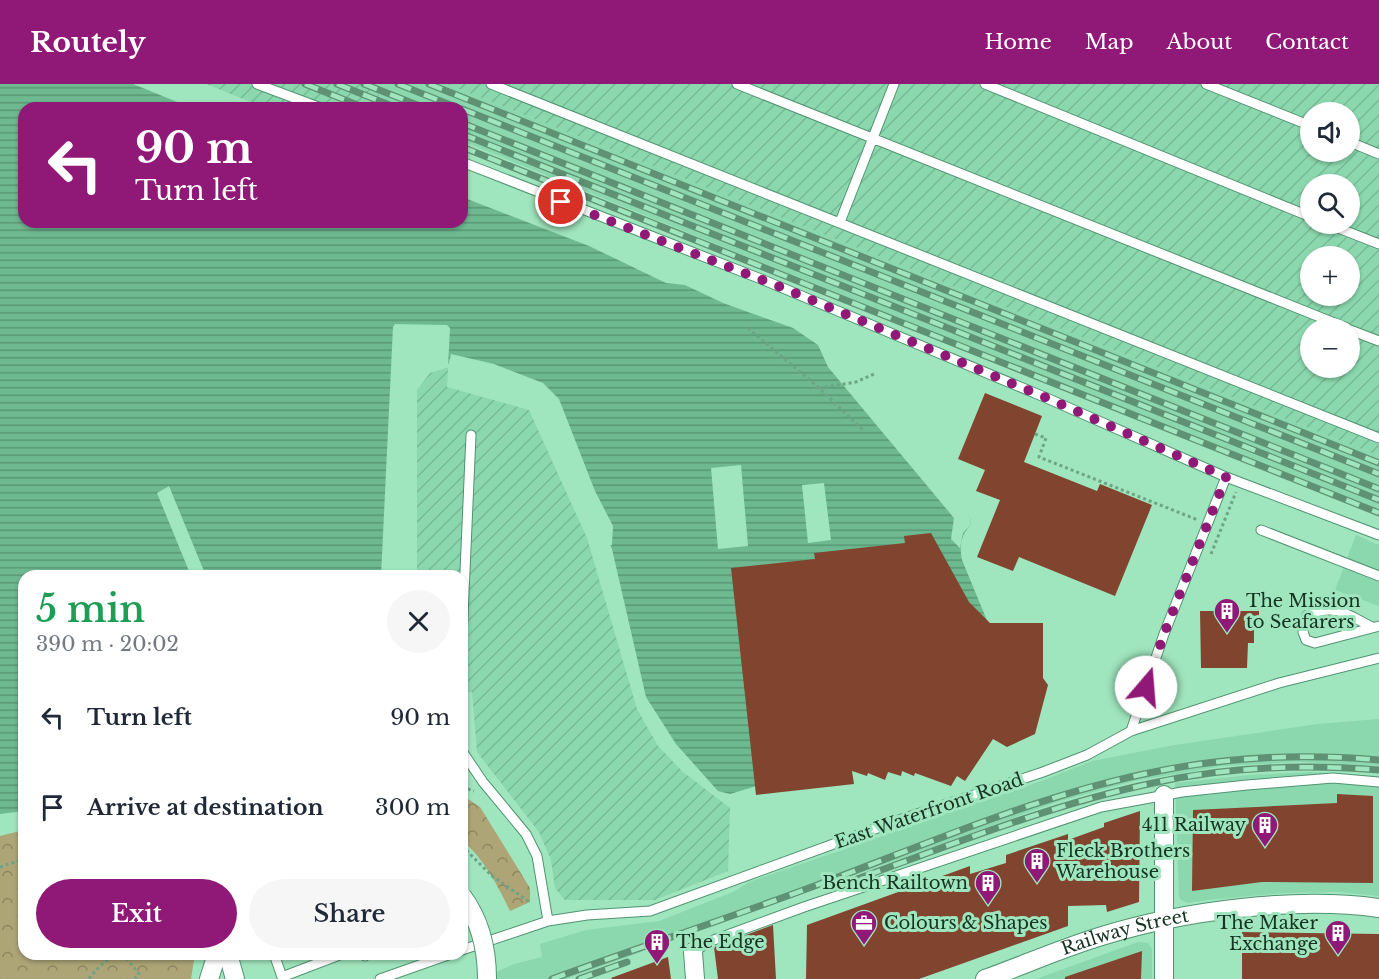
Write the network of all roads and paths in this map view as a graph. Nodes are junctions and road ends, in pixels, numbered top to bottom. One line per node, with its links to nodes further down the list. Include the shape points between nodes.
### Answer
1 (257, 84): 7 (lane)
2 (491, 84): 14 (lane)
3 (737, 84): 9 (lane)
4 (894, 84): 9 (lane)
5 (985, 84): 13 (lane)
6 (1206, 84): 8 (lane)
7 (305, 102)
8 (1300, 122)
9 (872, 138): 14 (lane); 17 (lane)
10 (1360, 146): 11 (lane)
11 (1379, 154)
12 (468, 164): 27 (lane, via 772,284)
13 (1300, 213)
14 (840, 222): 26 (lane)
15 (1354, 234): 16 (lane)
16 (1379, 244)
17 (1322, 318)
18 (748, 328): 22 (path)
19 (1360, 333): 20 (lane)
20 (1379, 341)
21 (874, 374): 22 (path, via 856,382)
22 (819, 388): 23 (path)
23 (864, 431)
24 (1035, 434): 29 (path, via 1046,438 1039,457)
25 (471, 435): 34 (lane)
26 (1379, 438)
27 (1226, 477): 29 (lane); 32 (lane)
28 (1237, 490): 30 (path)
29 (1207, 523): 30 (path); 38 (lane)
30 (1221, 529): 33 (path)
31 (1261, 530): 35 (lane)
32 (1379, 535)
33 (1211, 554)
34 (465, 570)
35 (1379, 576)
36 (1376, 627): 36 (lane, via 1337,609 1322,609 1307,615 1303,632 1306,640 1315,643)
37 (1379, 658): 38 (lane, East Waterfront Road, via 1279,683)
38 (1131, 730): 49 (lane, East Waterfront Road, via 1087,755 1043,772 650,911)
39 (468, 760): 49 (lane, via 526,834 537,856)
40 (1379, 782): 41 (lane, via 1333,778)
41 (1164, 795): 48 (street); 51 (lane, via 1090,811 804,907 711,941)
42 (468, 852): 45 (path, via 492,876)
43 (18, 861): 44 (path)
44 (0, 867)
45 (531, 903)
46 (468, 905): 64 (street, bridge, via 481,934)
47 (1379, 908): 48 (street, Railway Street, via 1343,904 1258,906)
48 (1165, 920): 66 (street, Railway Street, via 1101,936); 67 (street)
49 (548, 921): 50 (lane, East Waterfront Road)
50 (468, 948)
51 (693, 952): 65 (street)
52 (106, 960): 59 (path)
53 (128, 960): 60 (path, via 139,974)
54 (215, 960): 61 (street)
55 (230, 960): 62 (street)
56 (276, 960): 57 (lane, via 282,977)
57 (326, 960)
58 (434, 960): 63 (lane)
59 (89, 979)
60 (135, 979)
61 (208, 979)
62 (235, 979)
63 (380, 979)
64 (487, 979)
65 (695, 979)
66 (985, 979)
67 (1164, 979)

